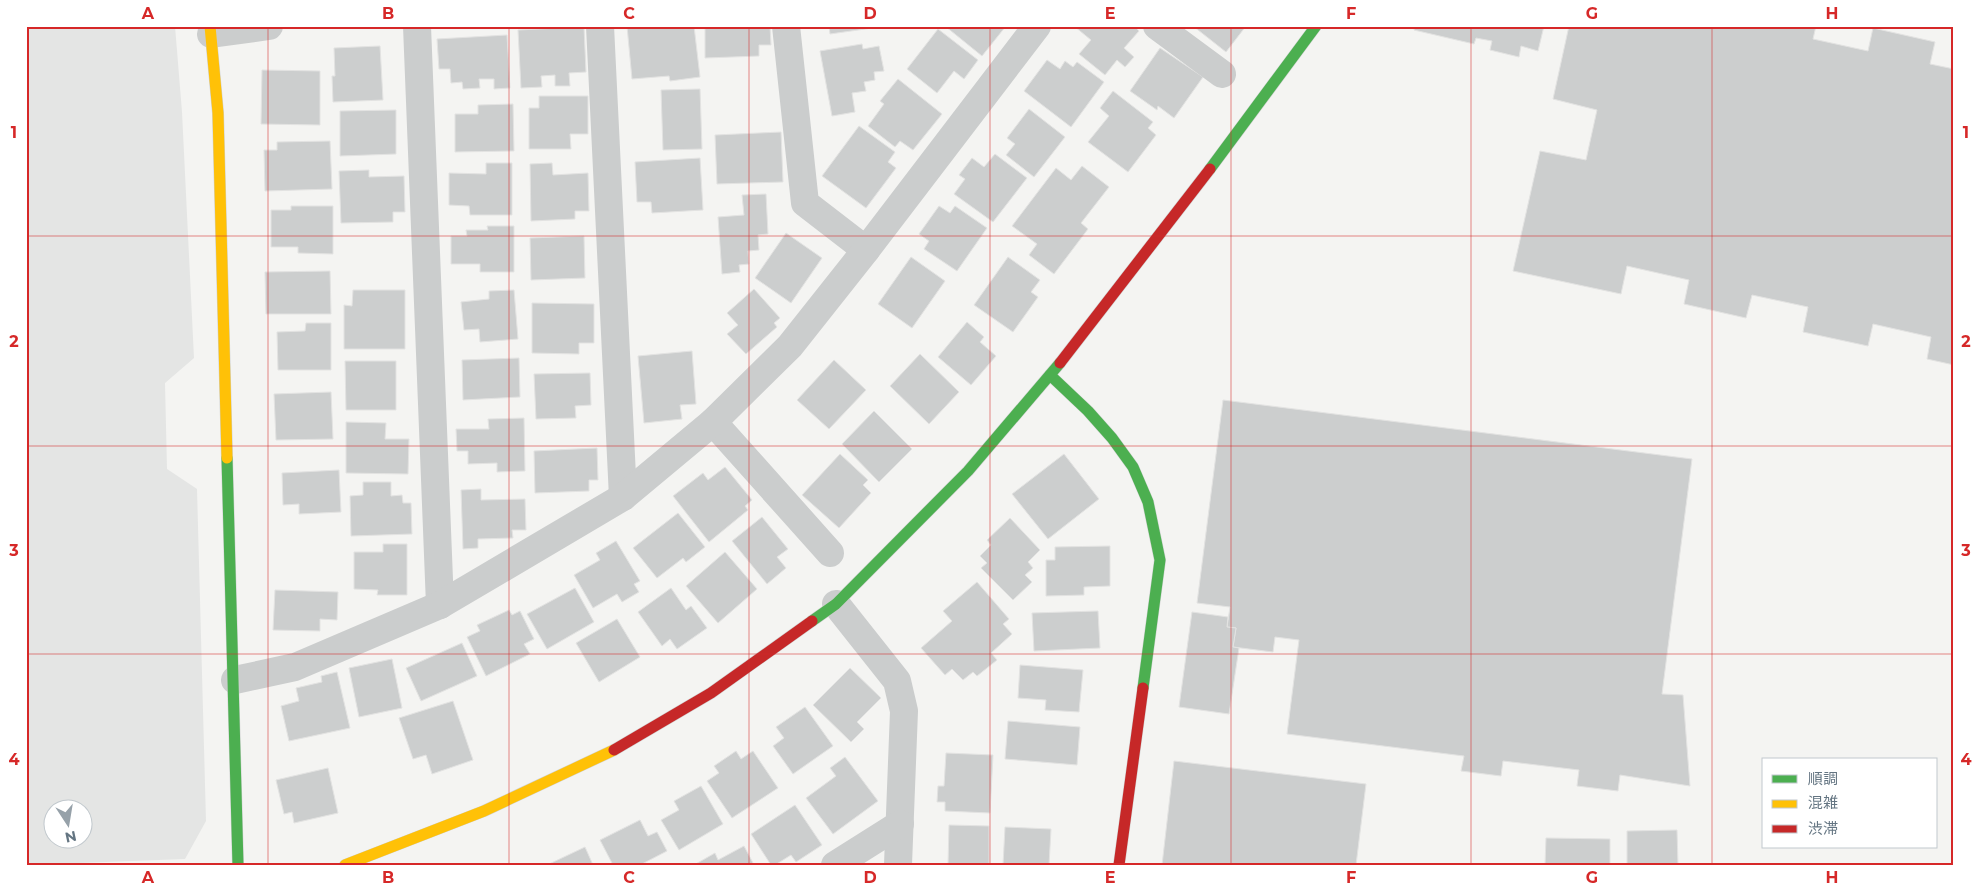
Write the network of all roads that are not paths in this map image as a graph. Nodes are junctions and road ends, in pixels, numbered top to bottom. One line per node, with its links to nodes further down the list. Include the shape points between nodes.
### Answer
1 (268, 26): 8 (street)
2 (417, 26): 16 (street)
3 (600, 26): 13 (street)
4 (786, 26): 10 (street, via 805,204)
5 (1037, 26): 10 (street)
6 (1157, 26): 9 (street)
7 (1316, 26): 11 (street, via 1235,137)
8 (210, 30): 17 (street, via 218,113)
9 (1222, 74)
10 (866, 250): 12 (street, via 790,346)
11 (1050, 375): 15 (street, via 968,471); 23 (street, via 1086,407 1124,453 1151,512 1160,560)
12 (713, 422): 13 (street); 14 (street)
13 (623, 497): 16 (street)
14 (830, 553)
15 (836, 604): 18 (street, via 897,681 904,711); 20 (street, via 711,693 607,754 484,811)
16 (440, 605): 17 (street, via 296,667)
17 (234, 680): 19 (street)
18 (900, 824): 21 (street); 22 (street)
19 (238, 865)
20 (344, 865)
21 (835, 865)
22 (898, 865)
23 (1120, 865)

